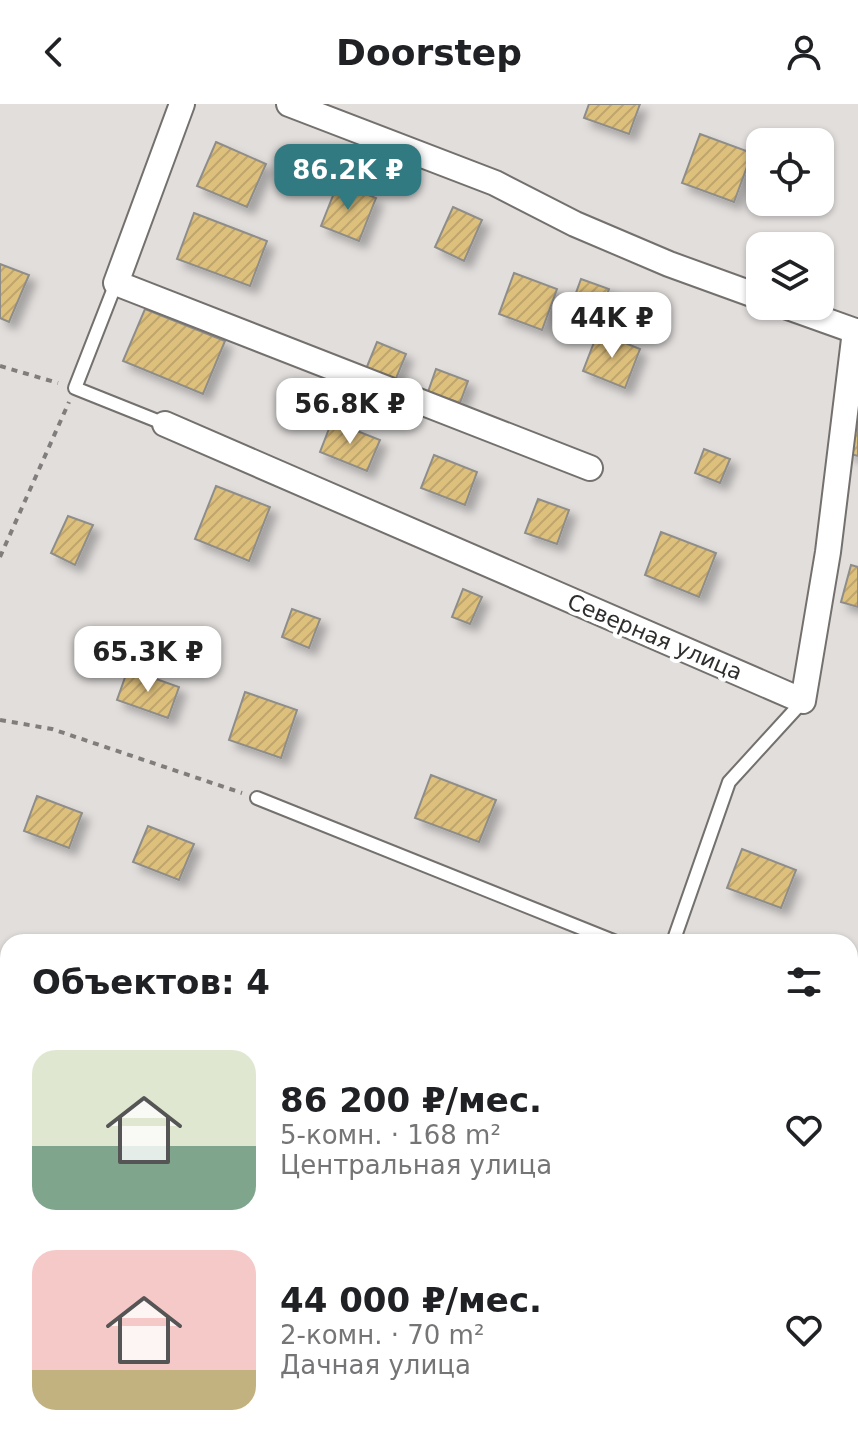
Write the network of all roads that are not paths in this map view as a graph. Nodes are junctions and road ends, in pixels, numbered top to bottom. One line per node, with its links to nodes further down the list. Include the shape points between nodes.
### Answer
1 (182, 104): 3 (street)
2 (289, 104): 4 (street, via 495,183 575,224)
3 (116, 283): 7 (lane, via 75,388); 8 (street)
4 (746, 292)
5 (823, 320): 6 (street)
6 (856, 332): 9 (street)
7 (165, 424): 9 (street, Северная улица)
8 (590, 468)
9 (803, 701): 12 (lane, via 729,782)
10 (257, 798): 11 (lane)
11 (596, 934)
12 (676, 934)

